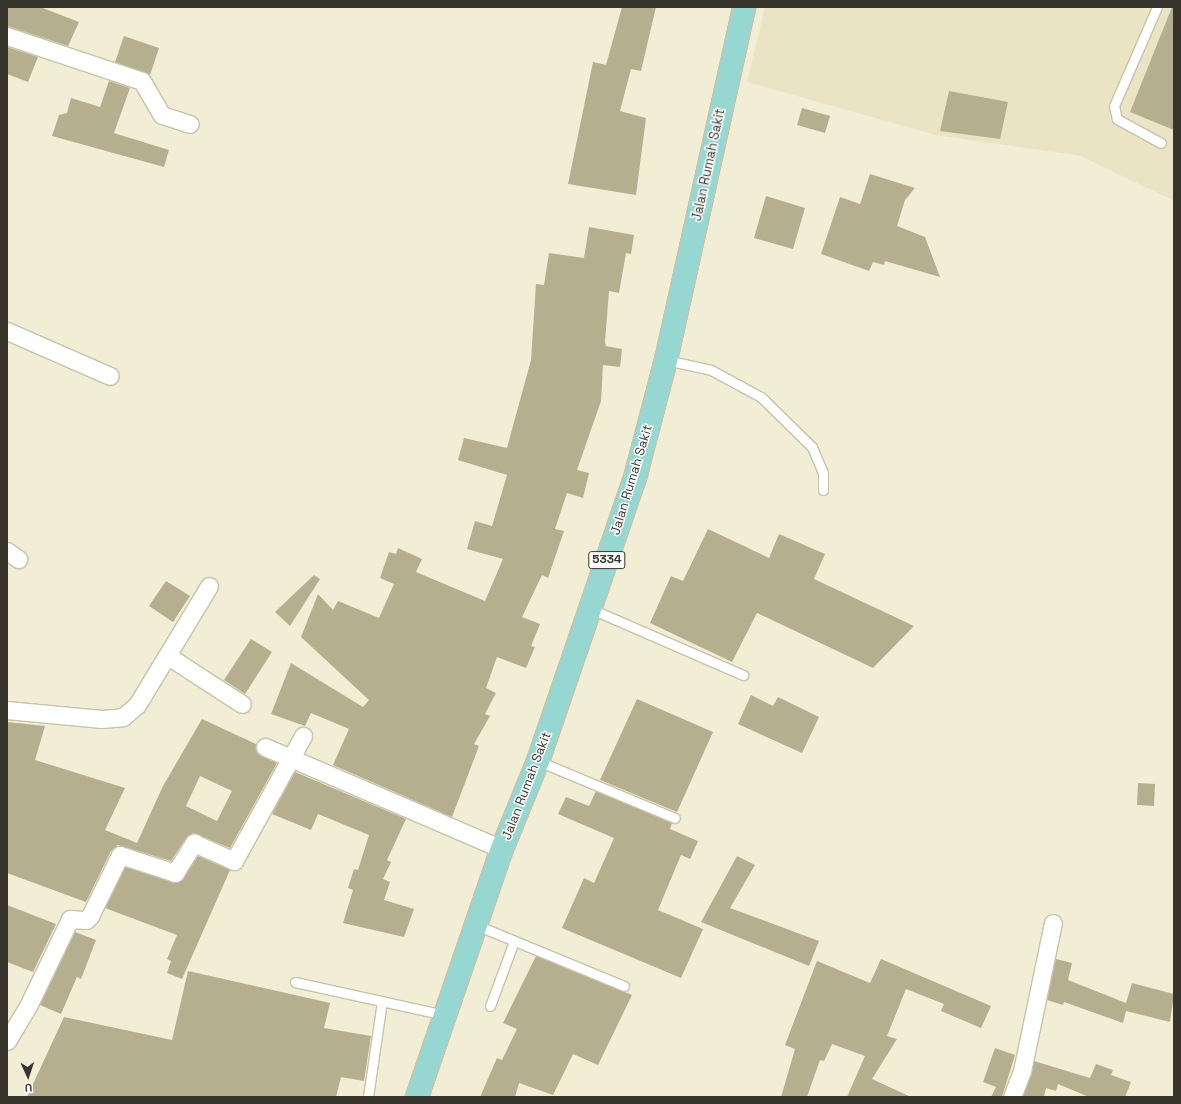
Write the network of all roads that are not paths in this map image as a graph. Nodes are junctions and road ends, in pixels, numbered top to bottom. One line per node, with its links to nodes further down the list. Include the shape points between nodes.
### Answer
1 (744, 7): 7 (main road, Jalan Rumah Sakit / 5334)
2 (1157, 7): 5 (lane, via 1114,106 1117,119)
3 (7, 36): 4 (street, via 142,81 162,116)
4 (190, 124)
5 (1160, 143)
6 (7, 331): 8 (street)
7 (666, 360): 9 (lane, via 711,370 761,397 812,447 823,473); 11 (main road, Jalan Rumah Sakit / 5334, via 636,474)
8 (110, 376)
9 (824, 490)
10 (208, 586): 12 (street)
11 (591, 608): 13 (lane); 19 (main road, Jalan Rumah Sakit / 5334)
12 (168, 656): 14 (street); 15 (street, via 137,705 123,717 102,719)
13 (743, 675)
14 (242, 704)
15 (7, 710)
16 (303, 736): 18 (street)
17 (265, 747): 18 (street)
18 (291, 760): 21 (street); 30 (street, via 234,861 194,843 175,873 120,855 90,916 86,920 70,919 28,1006)
19 (538, 761): 20 (lane); 21 (main road, Jalan Rumah Sakit / 5334)
20 (675, 818)
21 (502, 849): 23 (main road, Jalan Rumah Sakit / 5334)
22 (1053, 923): 33 (street, via 1022,1071)
23 (476, 925): 24 (lane); 29 (main road, Jalan Rumah Sakit / 5334)
24 (514, 941): 26 (lane); 28 (lane)
25 (295, 982): 27 (lane)
26 (624, 986)
27 (382, 1001): 29 (lane); 31 (lane)
28 (490, 1006)
29 (445, 1015): 32 (main road, Jalan Rumah Sakit / 5334)
30 (7, 1040)
31 (368, 1097)
32 (417, 1097)
33 (1012, 1097)

